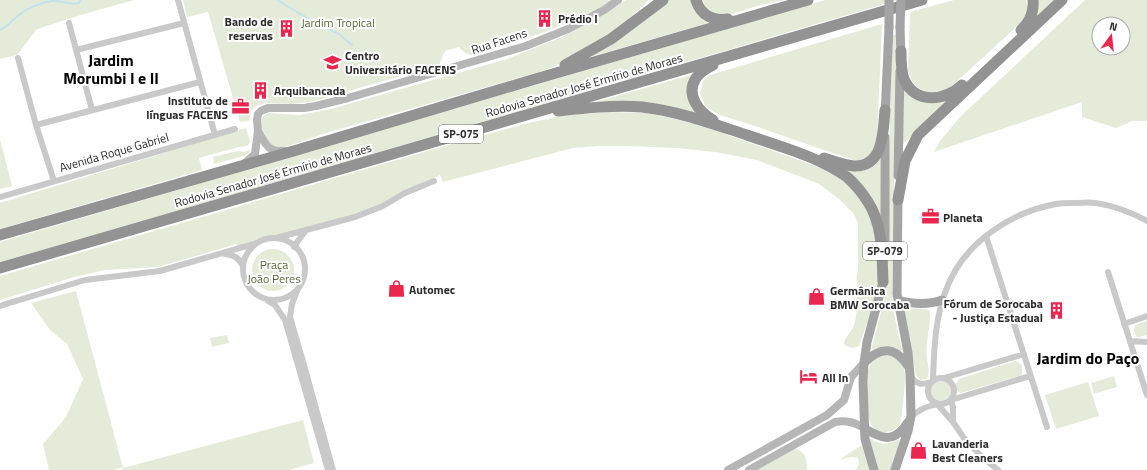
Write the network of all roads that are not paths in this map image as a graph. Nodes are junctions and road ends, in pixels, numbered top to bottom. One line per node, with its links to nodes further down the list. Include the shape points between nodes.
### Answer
1 (178, 0): 13 (street)
2 (618, 0): 25 (main road, Rua Facens, via 568,29 512,50 316,106 268,108 258,114)
3 (663, 0): 18 (highway, via 611,39)
4 (696, 0): 11 (highway, via 703,13 718,20)
5 (808, 0): 11 (highway, Rodovia Senador José Ermírio de Moraes / SP-075)
6 (889, 0): 21 (main road, SP-079, bridge)
7 (901, 0): 15 (main road, SP-079, bridge)
8 (922, 0): 16 (highway, Rodovia Senador José Ermírio de Moraes / SP-075)
9 (1033, 0): 15 (highway, via 1032,14 1024,28 958,88 940,98 928,98 917,94 909,87 904,79)
10 (1062, 0): 32 (highway, via 918,135 905,161)
11 (762, 14): 18 (highway, Rodovia Senador José Ermírio de Moraes / SP-075)
12 (69, 22): 14 (street)
13 (184, 23): 14 (street); 19 (street)
14 (76, 50): 20 (street)
15 (901, 51): 32 (main road, SP-079)
16 (744, 52): 21 (highway, via 713,65 694,82 692,91 695,104 702,113 713,120 829,160 854,166 872,160 877,154 882,141); 22 (highway, Rodovia Senador José Ermírio de Moraes / SP-075)
17 (18, 58): 23 (street)
18 (532, 80): 27 (highway, Rodovia Senador José Ermírio de Moraes / SP-075)
19 (200, 82): 20 (street); 26 (street)
20 (92, 110): 23 (street)
21 (885, 110): 44 (main road, SP-079)
22 (527, 114): 42 (highway, Rodovia Senador José Ermírio de Moraes / SP-075); 44 (highway, via 600,106 642,107 681,114 788,149 825,164 848,178 861,191 875,216 882,252)
23 (36, 125): 29 (street)
24 (235, 129): 26 (street, Avenida Roque Gabriel)
25 (258, 131): 27 (main road, via 271,150); 28 (main road, Rua Facens, via 255,154)
26 (215, 135): 29 (street, Avenida Roque Gabriel)
27 (297, 150): 28 (highway, Rodovia Senador José Ermírio de Moraes / SP-075)
28 (234, 168): 35 (highway, Rodovia Senador José Ermírio de Moraes / SP-075)
29 (54, 181): 31 (street, Avenida Roque Gabriel)
30 (434, 181): 34 (street, via 355,217)
31 (0, 197)
32 (898, 200): 47 (main road, SP-079)
33 (1147, 221): 36 (street, via 1134,213 1096,203 1056,204 1019,215)
34 (306, 230): 37 (street); 39 (street)
35 (0, 235)
36 (986, 236): 48 (street, via 964,258); 54 (street)
37 (272, 239): 38 (street); 39 (street)
38 (257, 243): 40 (street); 41 (street, via 250,249)
39 (294, 246): 45 (street, via 300,253 304,266 303,279)
40 (224, 254): 41 (street, via 240,260); 49 (street, via 160,271 85,280)
41 (243, 266): 46 (street, via 243,274 251,290)
42 (0, 268)
43 (1108, 272): 51 (street)
44 (883, 282): 56 (main road, SP-079)
45 (299, 287): 46 (street, via 284,298); 61 (street, via 290,317)
46 (265, 299): 61 (street, via 275,305 285,320)
47 (898, 300): 48 (main road, via 928,303); 57 (main road, SP-079)
48 (942, 300): 60 (street, via 936,330)
49 (0, 306)
50 (1147, 316): 51 (street)
51 (1124, 324): 52 (street)
52 (1130, 341): 53 (street); 55 (street)
53 (1144, 342): 55 (street, via 1137,344)
54 (1024, 354): 58 (street); 59 (street)
55 (1134, 355): 62 (street)
56 (864, 363): 57 (main road, via 875,354 889,350 903,358); 68 (main road, SP-079, via 864,419); 71 (main road, via 851,377 844,400 832,411)
57 (910, 371): 60 (street, via 916,383); 65 (main road, SP-079)
58 (1030, 376): 63 (street); 67 (street)
59 (944, 378): 60 (street); 63 (street, via 953,387)
60 (932, 381): 64 (street, via 928,393 931,400)
61 (309, 393): 69 (street); 70 (street)
62 (1147, 395)
63 (952, 400): 64 (street); 66 (street)
64 (937, 404): 65 (street); 66 (street)
65 (911, 416): 68 (main road, via 895,436 881,437); 74 (main road, SP-079)
66 (953, 422): 75 (street, via 964,438)
67 (1047, 427)
68 (868, 431): 72 (main road, via 858,424 842,420 835,422); 73 (main road, SP-079, via 867,449)
69 (328, 470)
70 (333, 470)
71 (728, 470)
72 (749, 470)
73 (874, 470)
74 (895, 470)
75 (998, 470)

